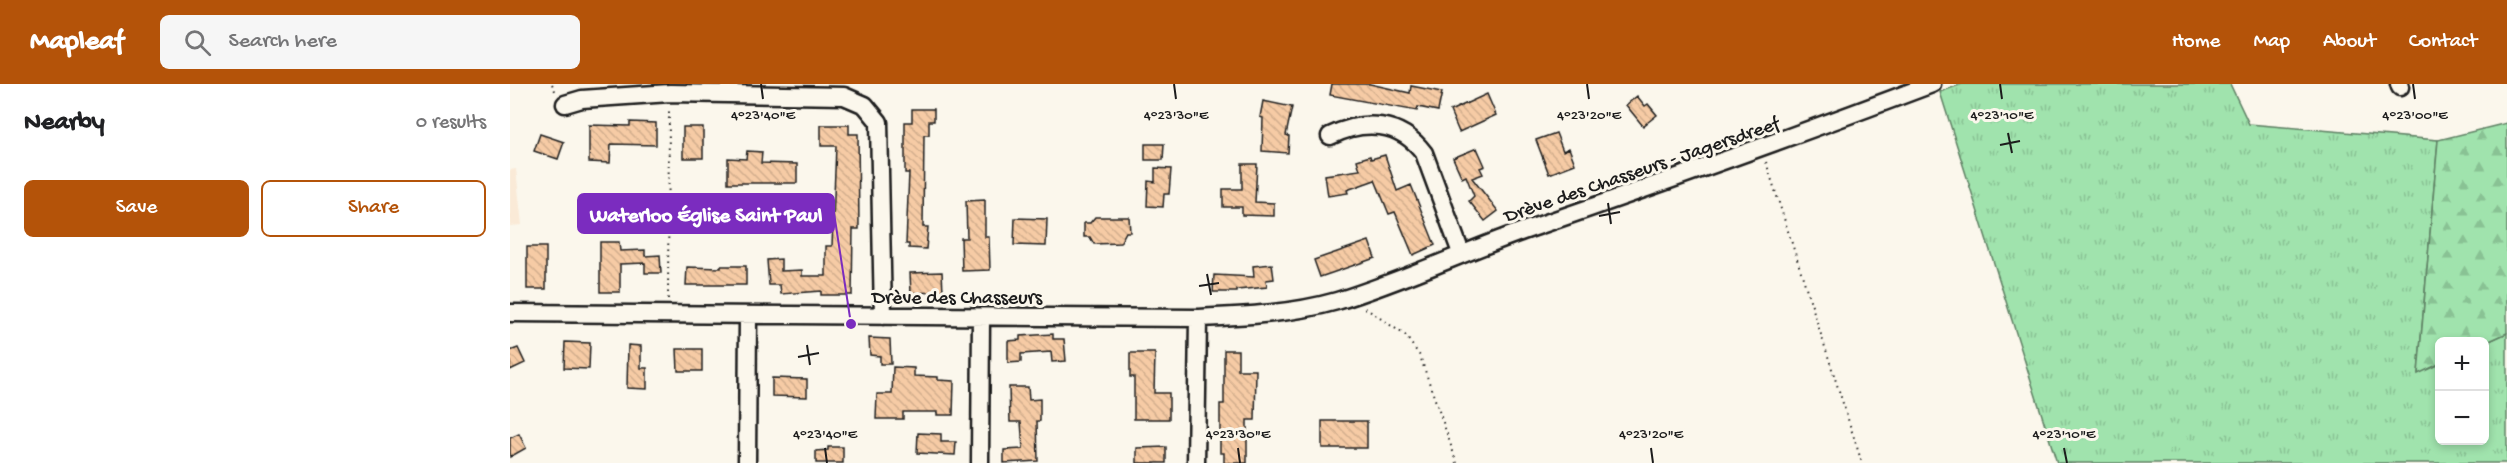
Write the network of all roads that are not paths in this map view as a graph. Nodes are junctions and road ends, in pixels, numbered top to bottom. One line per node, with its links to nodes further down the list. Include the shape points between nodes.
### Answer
1 (1932, 84): 4 (street, Drève des Chasseurs - Jagersdreef)
2 (565, 104): 8 (street, via 582,99 669,93 844,96 864,105 879,122)
3 (1330, 136): 4 (street, via 1348,127 1386,127 1401,130 1414,139 1424,153)
4 (1461, 253): 5 (street, Drève des Chasseurs - Jagersdreef)
5 (1356, 294): 10 (street, Drève des Chasseurs, via 1276,313)
6 (510, 313): 7 (street, Drève des Chasseurs)
7 (748, 315): 8 (street, Drève des Chasseurs); 11 (street)
8 (883, 316): 9 (street, Drève des Chasseurs)
9 (981, 317): 10 (street, Drève des Chasseurs); 12 (street)
10 (1198, 318): 13 (street)
11 (747, 463)
12 (980, 463)
13 (1196, 463)

